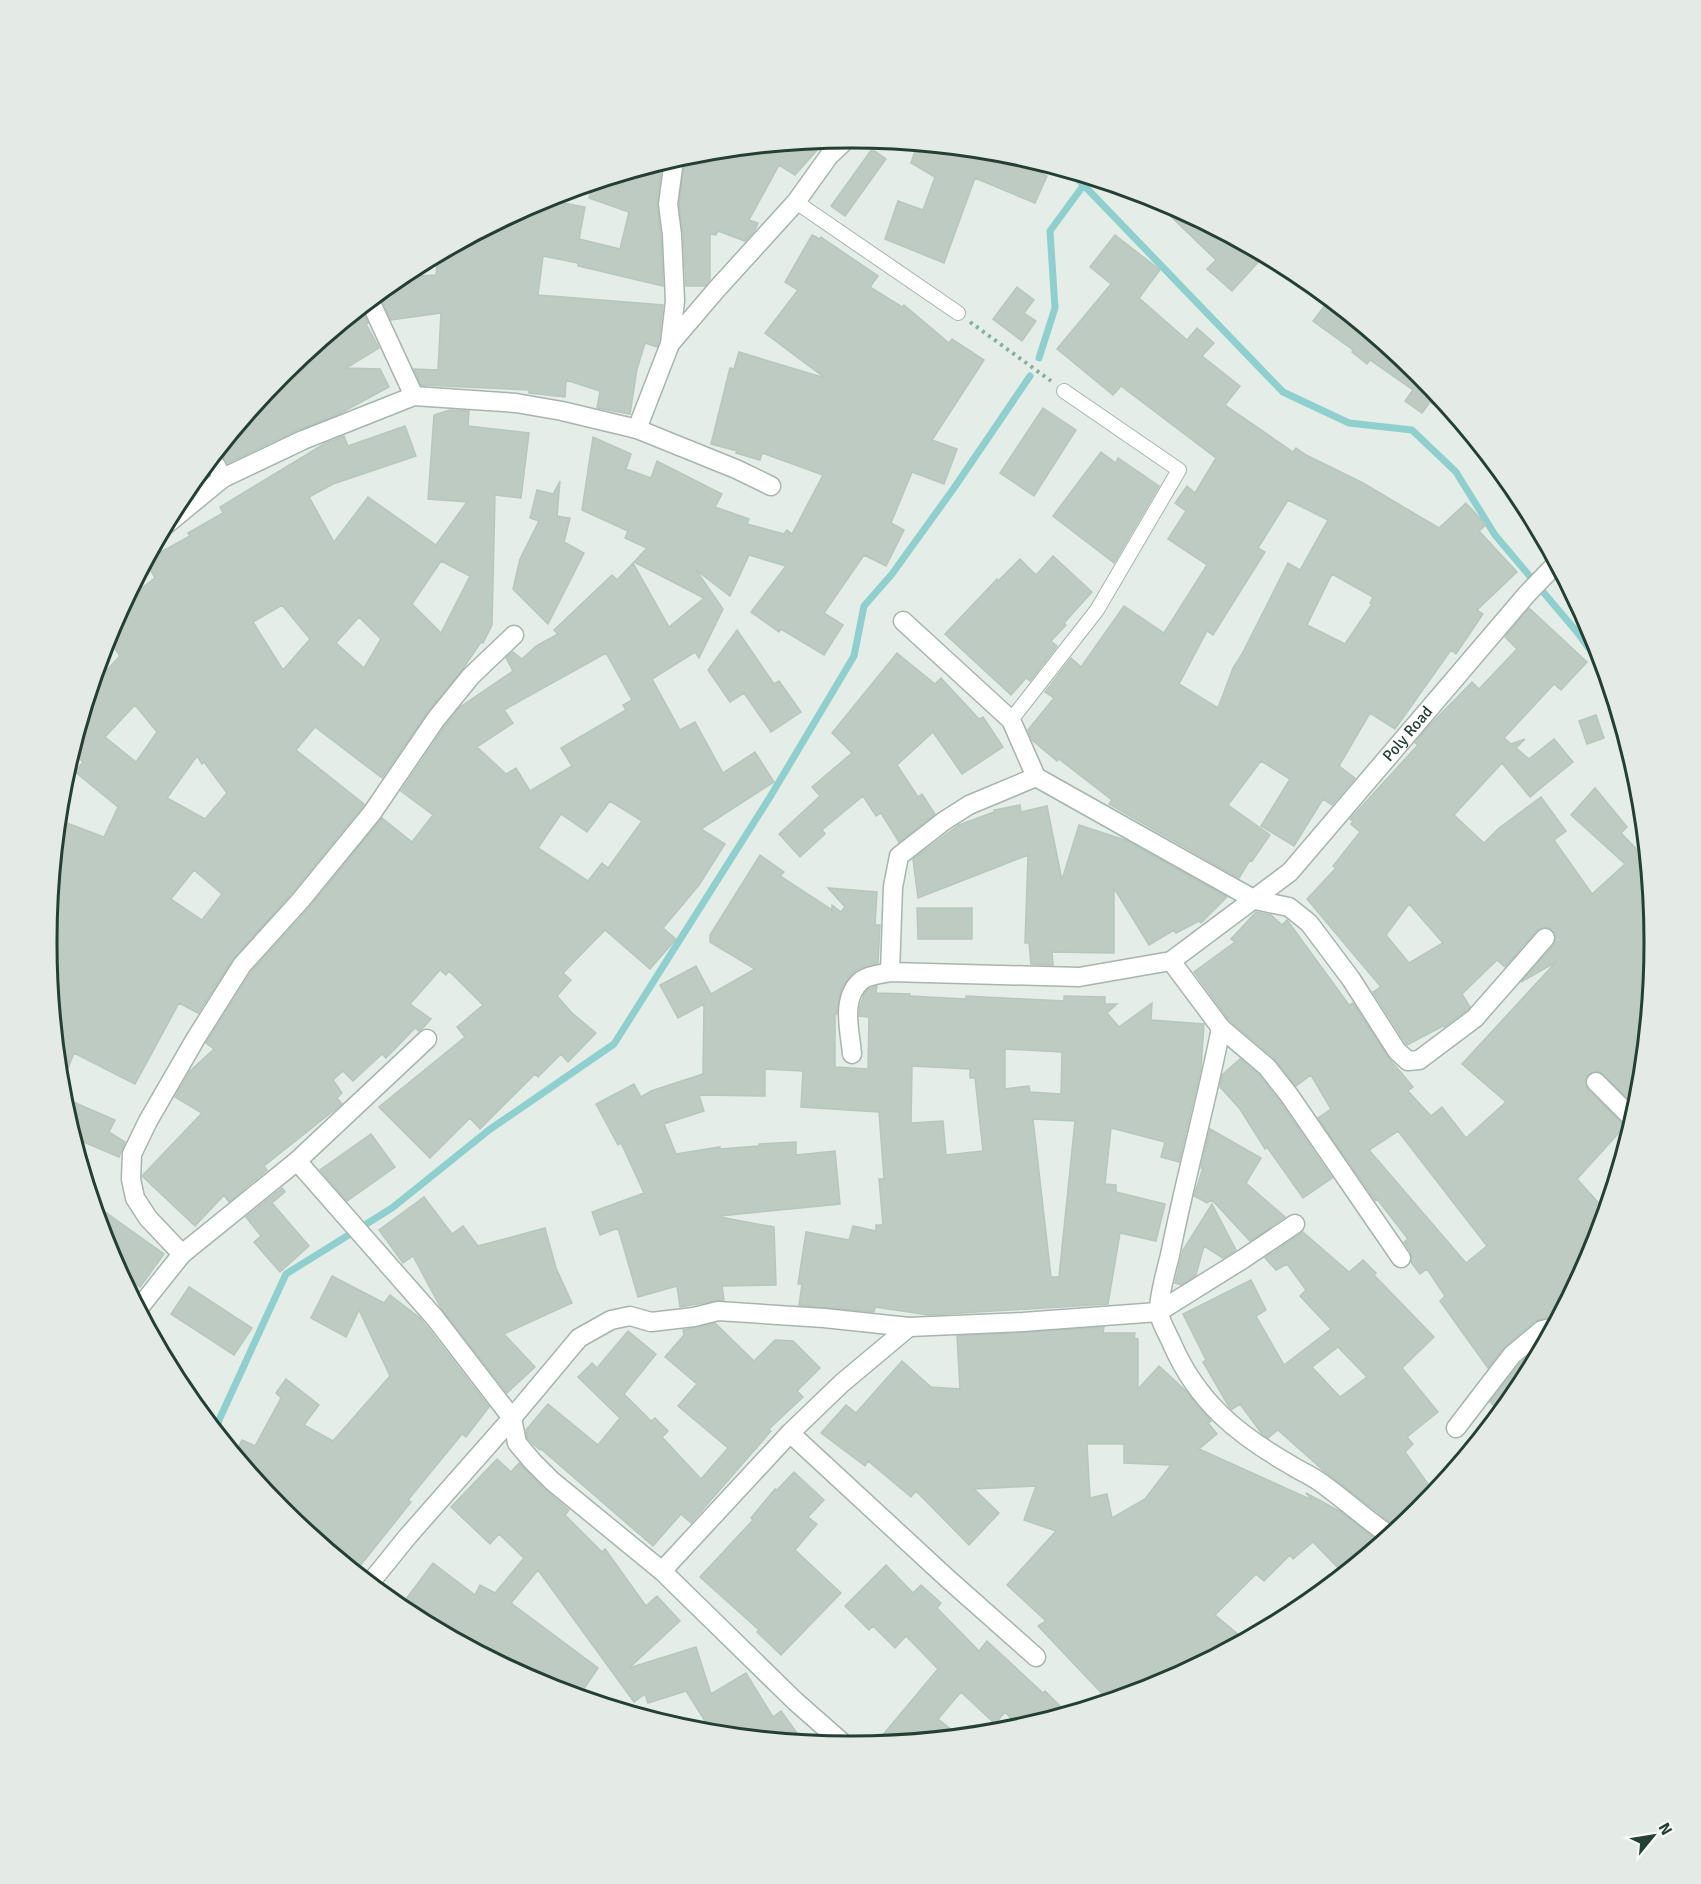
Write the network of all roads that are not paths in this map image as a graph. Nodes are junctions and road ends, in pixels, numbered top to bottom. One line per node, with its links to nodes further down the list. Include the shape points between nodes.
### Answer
1 (837, 149): 3 (street)
2 (673, 169): 6 (street, via 668,204 675,301)
3 (796, 202): 5 (lane); 6 (street)
4 (373, 308): 8 (street)
5 (958, 313)
6 (670, 344): 9 (street)
7 (1064, 391): 17 (lane, via 1179,470 1097,610)
8 (414, 396): 9 (street, via 516,403); 11 (street, via 303,440)
9 (637, 429): 12 (street)
10 (216, 466): 11 (street)
11 (223, 478): 13 (street)
12 (771, 486)
13 (187, 508)
14 (1551, 569): 19 (street, Poly Road, via 1296,865)
15 (903, 621): 17 (street)
16 (514, 635): 30 (street, via 471,676 436,719 372,813 242,965 148,1121 132,1154 130,1179 135,1198 148,1218)
17 (1011, 720): 18 (street)
18 (1036, 777): 19 (street); 22 (street, via 969,806 900,856 893,887)
19 (1255, 900): 20 (street, via 1289,907 1309,923 1408,1062 1419,1060 1475,1018); 21 (street, Poly Road)
20 (1545, 938)
21 (1171, 961): 22 (street, via 1079,977); 23 (street)
22 (890, 972): 25 (street, via 863,979 852,992 847,1009)
23 (1221, 1028): 31 (street, via 1267,1067 1289,1095); 33 (street)
24 (427, 1040): 28 (street)
25 (852, 1054)
26 (1596, 1082): 27 (street)
27 (1626, 1112)
28 (297, 1161): 30 (street); 36 (street, via 435,1318)
29 (1295, 1224): 33 (street)
30 (182, 1254): 32 (street)
31 (1401, 1258)
32 (144, 1302)
33 (1158, 1312): 34 (street); 39 (street, via 1181,1362 1204,1399 1220,1415 1238,1432 1341,1496)
34 (909, 1327): 36 (street, via 718,1311 651,1322 630,1316 611,1320 579,1338); 38 (street)
35 (1543, 1330): 37 (street, via 1512,1355)
36 (512, 1418): 40 (street, via 517,1443 533,1462); 41 (street)
37 (1455, 1428)
38 (790, 1433): 40 (street); 42 (street)
39 (1383, 1531)
40 (662, 1571): 43 (street)
41 (375, 1577)
42 (1036, 1657)
43 (833, 1735)

